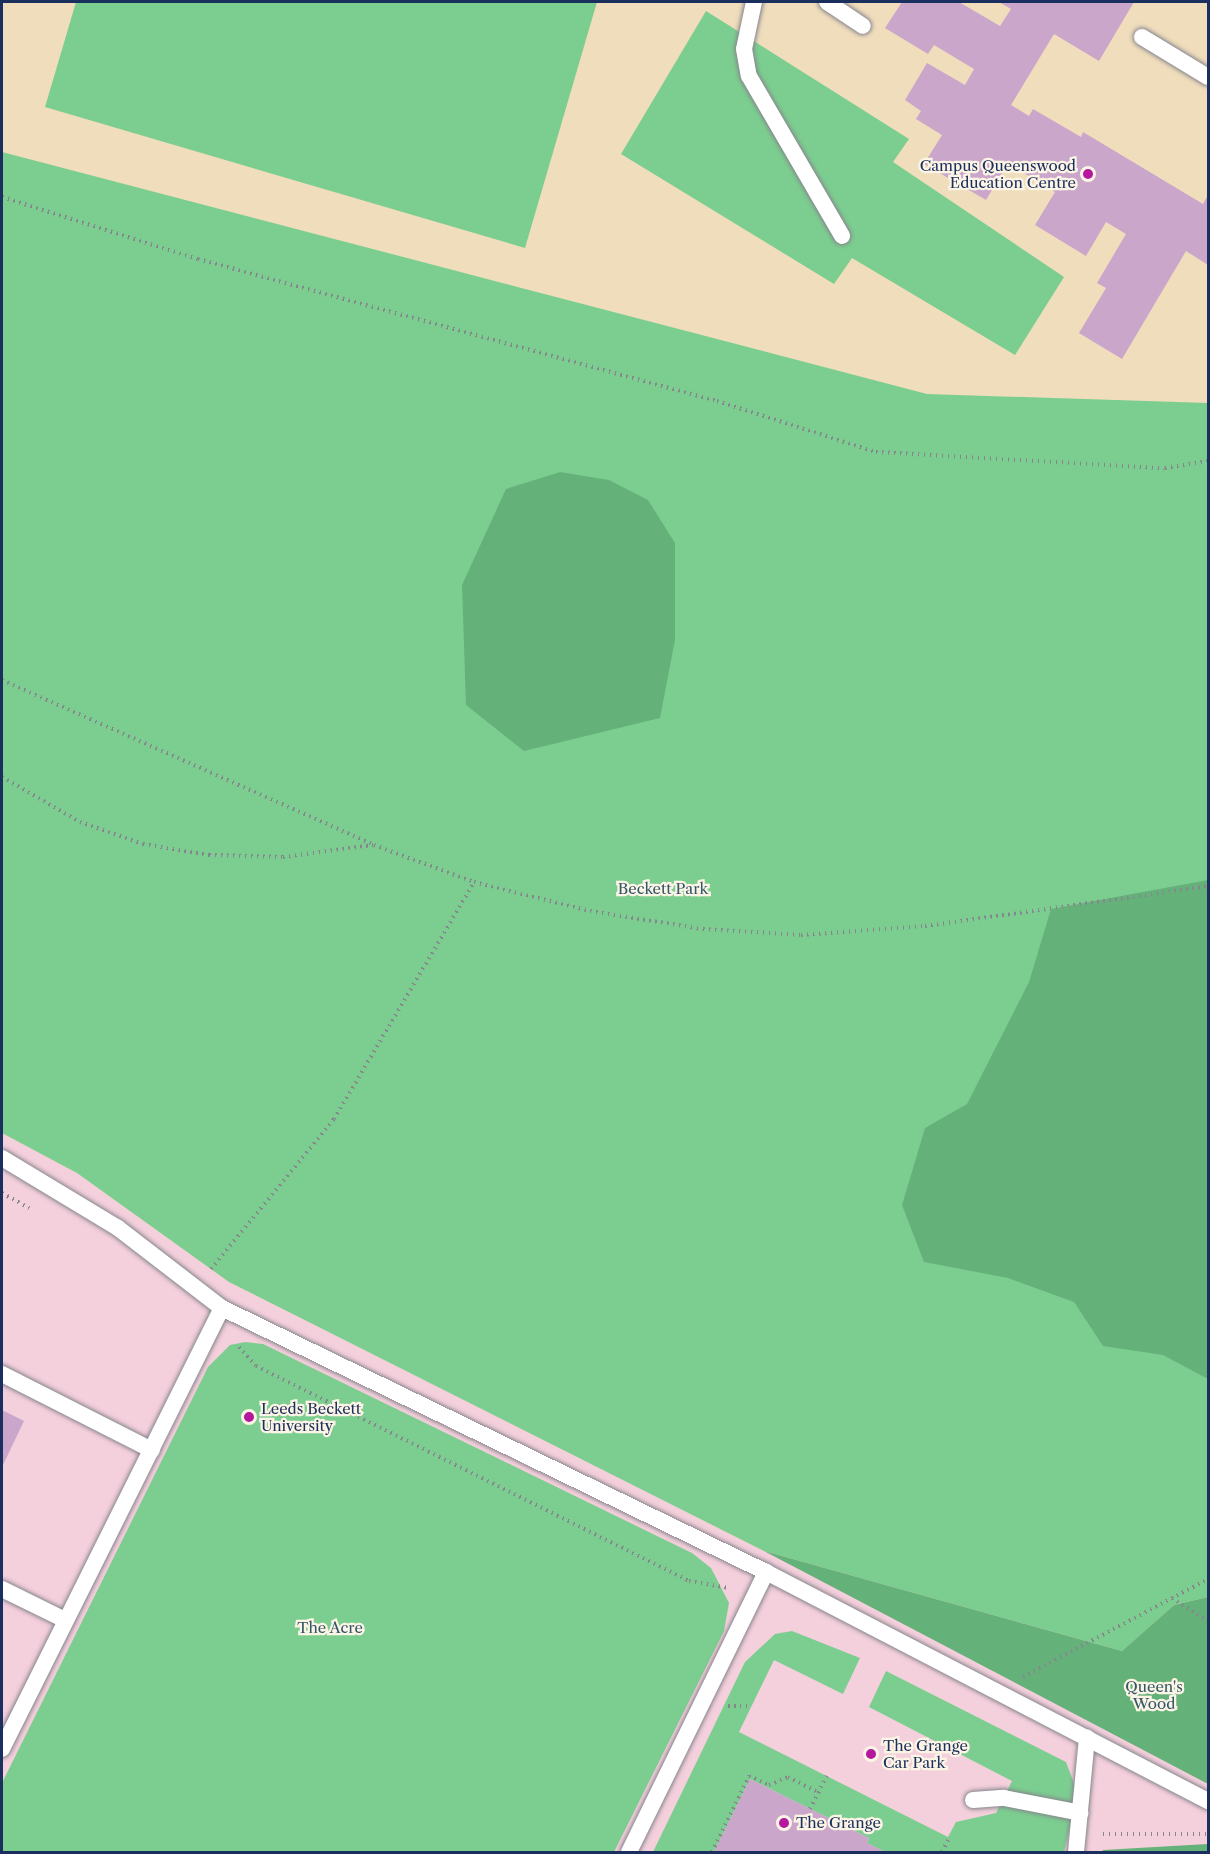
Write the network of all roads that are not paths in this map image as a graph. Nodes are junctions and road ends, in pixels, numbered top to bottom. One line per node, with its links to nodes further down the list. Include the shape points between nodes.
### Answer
1 (754, 2): 6 (lane, via 744,49 749,76)
2 (826, 2): 3 (lane)
3 (863, 26)
4 (1142, 37): 5 (lane)
5 (1209, 77)
6 (842, 236)
7 (2, 1158): 8 (lane, via 118,1228 200,1288)
8 (219, 1314): 10 (lane); 11 (lane)
9 (2, 1374): 10 (lane)
10 (152, 1450): 13 (lane)
11 (766, 1572): 14 (lane); 19 (lane)
12 (2, 1589): 13 (lane)
13 (65, 1620): 15 (lane)
14 (1087, 1738): 17 (lane); 18 (lane)
15 (2, 1749)
16 (973, 1800): 18 (lane, via 1004,1798)
17 (1209, 1801)
18 (1081, 1813): 20 (lane)
19 (629, 1852)
20 (1076, 1852)

